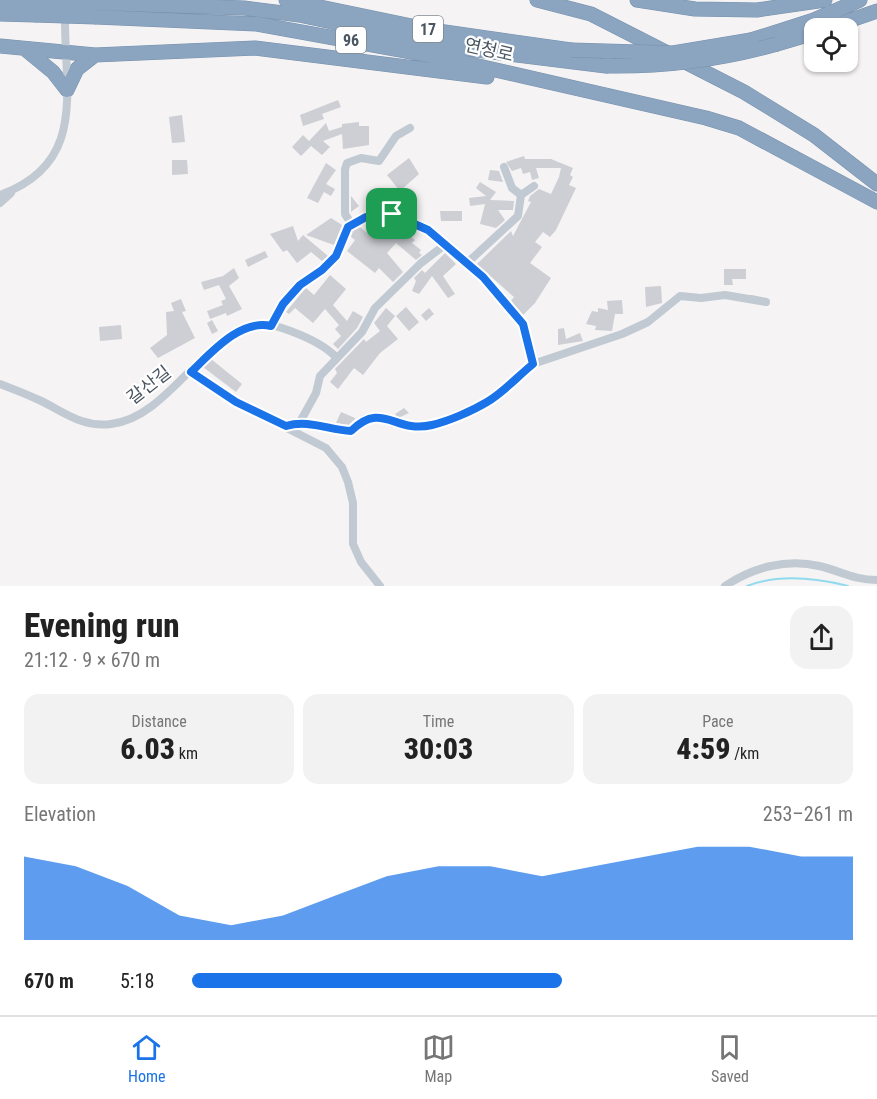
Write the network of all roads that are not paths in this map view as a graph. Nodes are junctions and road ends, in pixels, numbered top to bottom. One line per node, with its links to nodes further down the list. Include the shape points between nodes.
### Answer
1 (65, 0): 17 (street)
2 (286, 0): 7 (highway, 연청로 / 17, bridge, via 441,32 571,50 673,53 750,40 814,20)
3 (537, 0): 9 (highway)
4 (547, 0): 9 (highway)
5 (637, 0): 6 (highway, via 695,9 757,10)
6 (825, 0)
7 (860, 0)
8 (0, 2): 10 (highway)
9 (567, 6): 22 (highway, via 609,23 744,92)
10 (35, 8): 12 (highway, 연청로 / 96); 14 (highway, 연청로 / 17, bridge, via 100,3 244,8 299,15 445,46 606,66 710,61); 20 (highway, 연청로 / 96, bridge, via 96,17 257,24 439,57)
11 (877, 11): 13 (highway)
12 (0, 14)
13 (857, 18)
14 (804, 36)
15 (0, 46): 16 (highway)
16 (25, 49): 17 (highway); 19 (highway, via 53,72)
17 (65, 51): 18 (highway); 19 (street)
18 (95, 55): 19 (highway, via 77,69); 20 (highway, via 255,48 439,69)
19 (67, 90): 29 (street, via 66,125 59,148 42,172)
20 (602, 95): 23 (highway, 연청로 / 96, via 739,128)
21 (410, 128): 35 (street, via 396,136 379,161 361,158 347,163 345,214)
22 (814, 135): 25 (highway); 26 (highway)
23 (810, 164): 33 (highway, 연청로 / 96); 34 (highway)
24 (504, 167): 31 (street, via 512,188)
25 (877, 173)
26 (877, 184)
27 (534, 186): 31 (street)
28 (0, 187): 29 (street)
29 (17, 189): 30 (street); 32 (street)
30 (0, 195)
31 (520, 195): 37 (street, via 518,216)
32 (0, 202)
33 (877, 202)
34 (877, 213)
35 (352, 225): 36 (street, via 366,217 392,214 428,230); 39 (street, via 336,256 300,285)
36 (446, 244): 37 (street); 40 (street, via 375,308 362,332)
37 (467, 263): 41 (street, via 523,324)
38 (751, 299): 41 (street, via 766,302 725,295 680,296 648,322)
39 (271, 326): 40 (street, 갈산길, via 312,339); 42 (street, 갈산길, via 263,324 237,333)
40 (336, 357): 44 (street, via 320,376 316,393)
41 (533, 364): 44 (street, via 488,402 431,425 402,426 376,416 364,419 351,431)
42 (191, 372): 43 (street, 갈산길, via 150,407 112,424 92,425 69,417); 45 (street, via 236,402)
43 (0, 384)
44 (300, 422): 45 (street)
45 (286, 426): 47 (street, via 326,448 342,467 353,503 353,544 361,562)
46 (877, 580): 48 (street, via 859,580 818,565 782,562)
47 (380, 586)
48 (725, 586)

